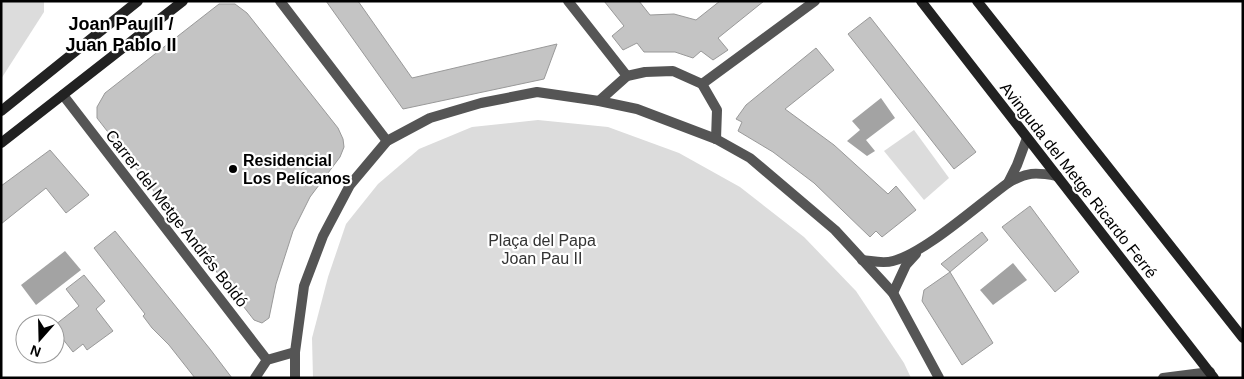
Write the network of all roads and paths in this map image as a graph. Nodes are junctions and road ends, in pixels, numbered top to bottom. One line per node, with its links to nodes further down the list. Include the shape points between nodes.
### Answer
1 (138, 1): 12 (street)
2 (183, 1): 10 (street)
3 (280, 1): 15 (street)
4 (568, 1): 8 (street)
5 (816, 1): 9 (street)
6 (921, 1): 13 (street, Avinguda del Metge Ricardo Ferré)
7 (977, 1): 22 (street, Avinguda del Metge Ricardo Ferré)
8 (627, 76): 9 (street, via 673,70); 11 (street)
9 (702, 84): 14 (street, via 717,110)
10 (63, 95): 16 (street); 24 (street, Carrer del Metge Andrés Boldó)
11 (599, 101): 14 (street, via 658,116); 15 (street, via 537,92 481,103 430,118)
12 (1, 111)
13 (1026, 138): 17 (street, Avinguda del Metge Ricardo Ferré); 18 (street)
14 (716, 139): 20 (street, via 756,164 835,230)
15 (387, 141): 23 (street, via 350,184 323,236 304,286)
16 (1, 143)
17 (1056, 176): 18 (street, via 1022,174); 25 (street, Avinguda del Metge Ricardo Ferré)
18 (1008, 182): 19 (street)
19 (920, 249): 20 (street, via 884,263); 21 (street, via 906,265)
20 (862, 260): 21 (street)
21 (893, 293): 28 (street)
22 (1243, 338)
23 (294, 352): 24 (street); 27 (street)
24 (267, 360): 26 (street)
25 (1212, 375): 29 (street)
26 (255, 378)
27 (295, 378)
28 (939, 378)
29 (1163, 378)

